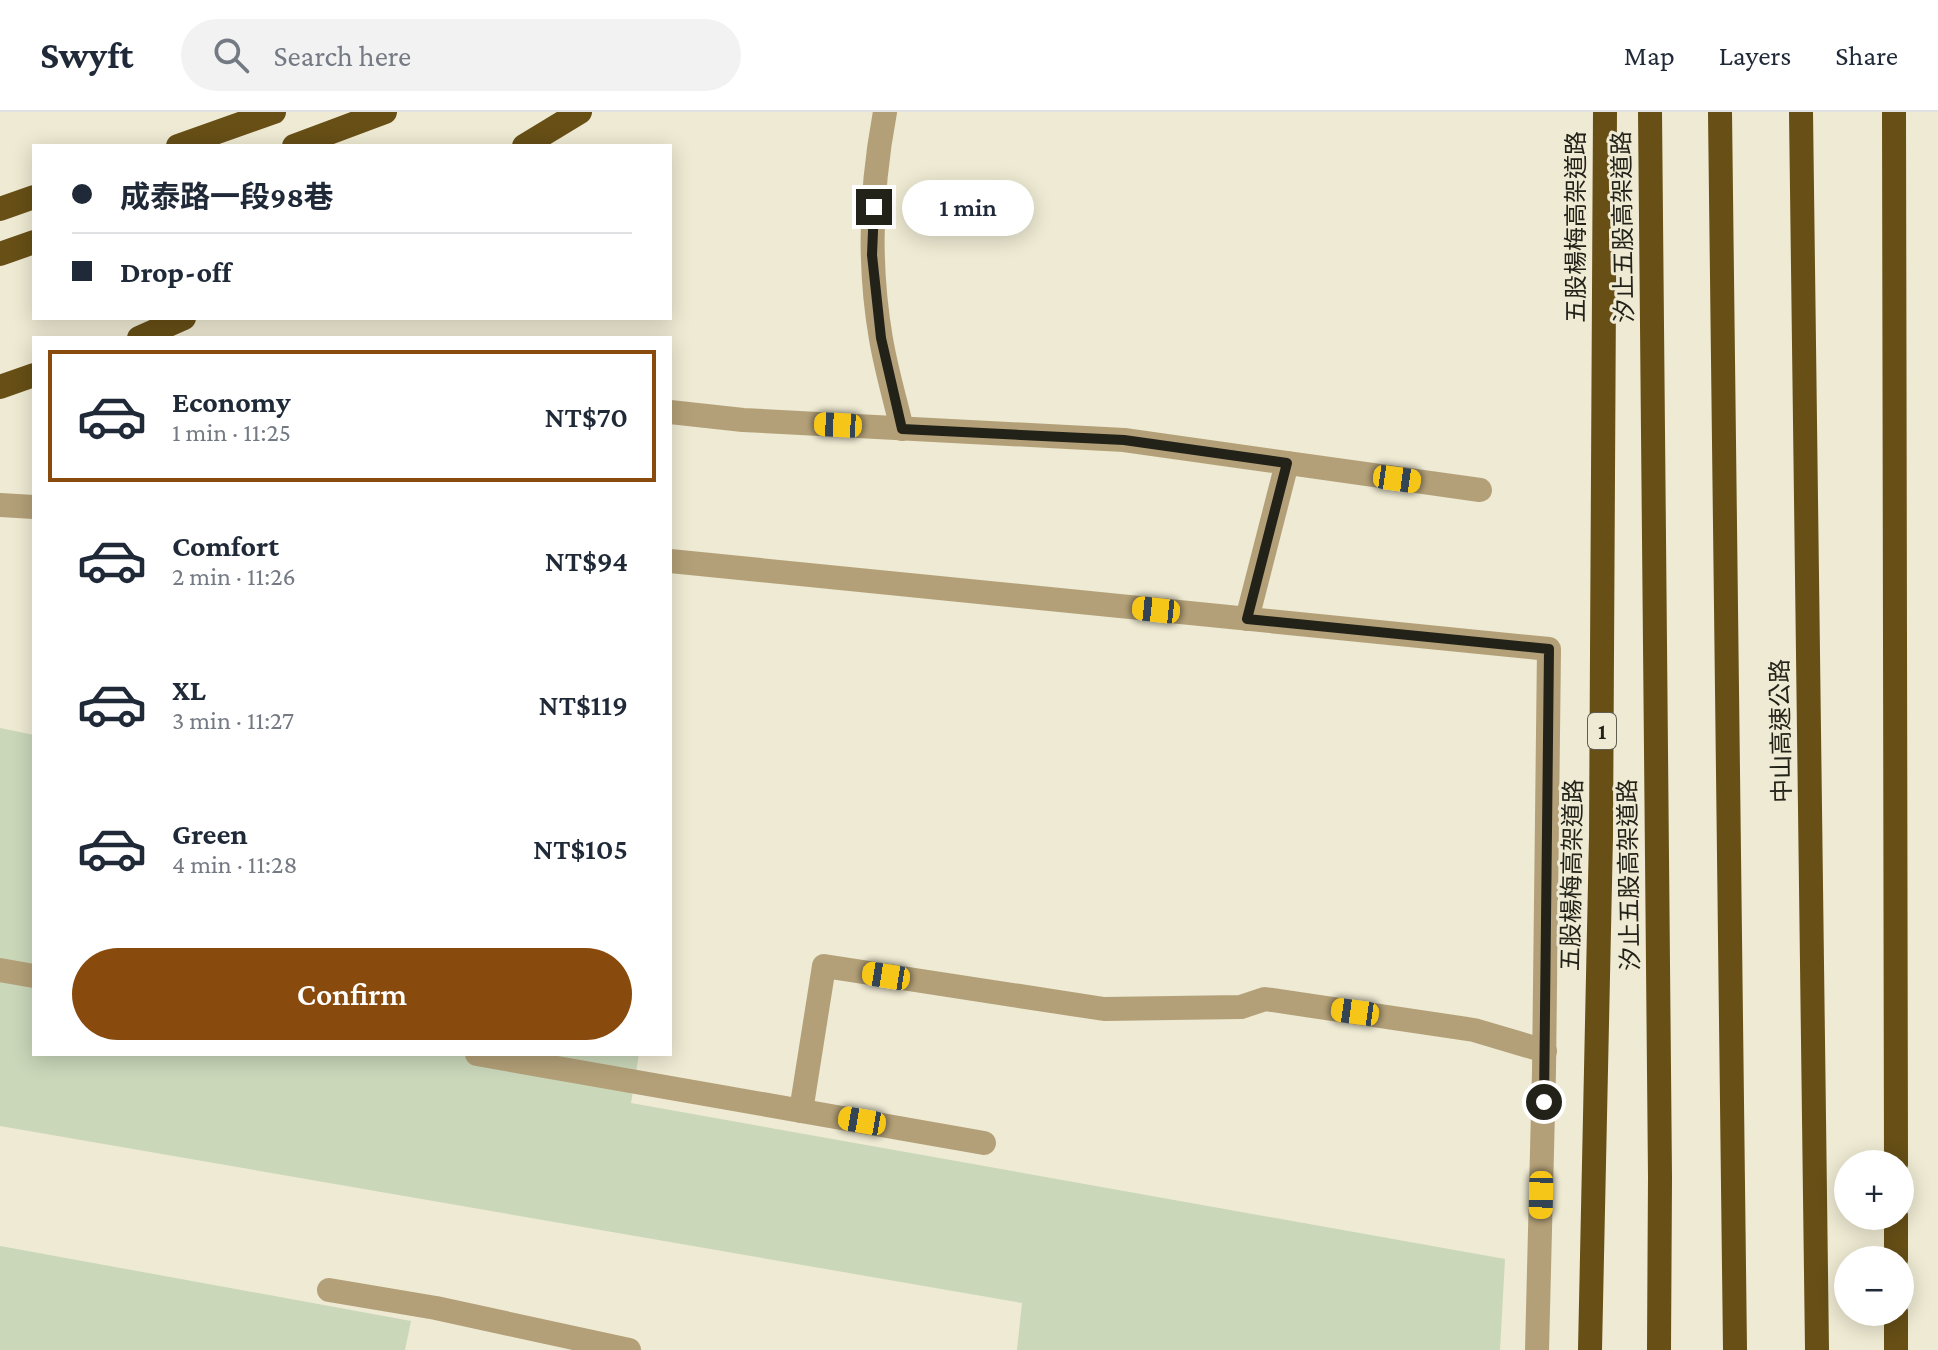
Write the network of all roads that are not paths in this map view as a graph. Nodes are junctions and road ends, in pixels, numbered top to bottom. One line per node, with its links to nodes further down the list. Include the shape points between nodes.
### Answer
1 (274, 112): 10 (highway)
2 (385, 112): 11 (highway)
3 (580, 112): 12 (highway)
4 (885, 112): 22 (street, via 876,158 872,255 881,338)
5 (1605, 112): 41 (highway, 五股楊梅高架道路 / 1, via 1601,820)
6 (1650, 112): 42 (highway, 汐止五股高架道路)
7 (1720, 112): 37 (highway)
8 (1801, 112): 45 (highway, 中山高速公路)
9 (1894, 112): 35 (highway)
10 (184, 144)
11 (299, 144)
12 (527, 144)
13 (32, 198): 14 (highway)
14 (0, 209)
15 (32, 243): 16 (highway)
16 (0, 254)
17 (180, 320): 18 (highway)
18 (144, 336)
19 (32, 376): 20 (highway)
20 (0, 387)
21 (672, 412): 22 (street)
22 (902, 429): 23 (street, via 1124,440)
23 (1287, 463): 24 (street); 28 (street)
24 (1480, 490)
25 (0, 505): 26 (street)
26 (32, 507)
27 (672, 561): 28 (street)
28 (1247, 619): 31 (street, via 1549,649)
29 (0, 970): 30 (street)
30 (32, 976)
31 (1545, 1051): 33 (street, via 1474,1030 1265,999 1241,1007 1104,1009 824,966); 40 (street)
32 (488, 1056): 33 (street)
33 (801, 1111): 34 (street)
34 (984, 1143)
35 (1896, 1150)
36 (329, 1290): 39 (street)
37 (1735, 1301): 43 (highway); 44 (highway)
38 (1896, 1326): 46 (highway)
39 (629, 1350)
40 (1537, 1350)
41 (1590, 1350)
42 (1659, 1350)
43 (1726, 1350)
44 (1735, 1350)
45 (1817, 1350)
46 (1896, 1350)

